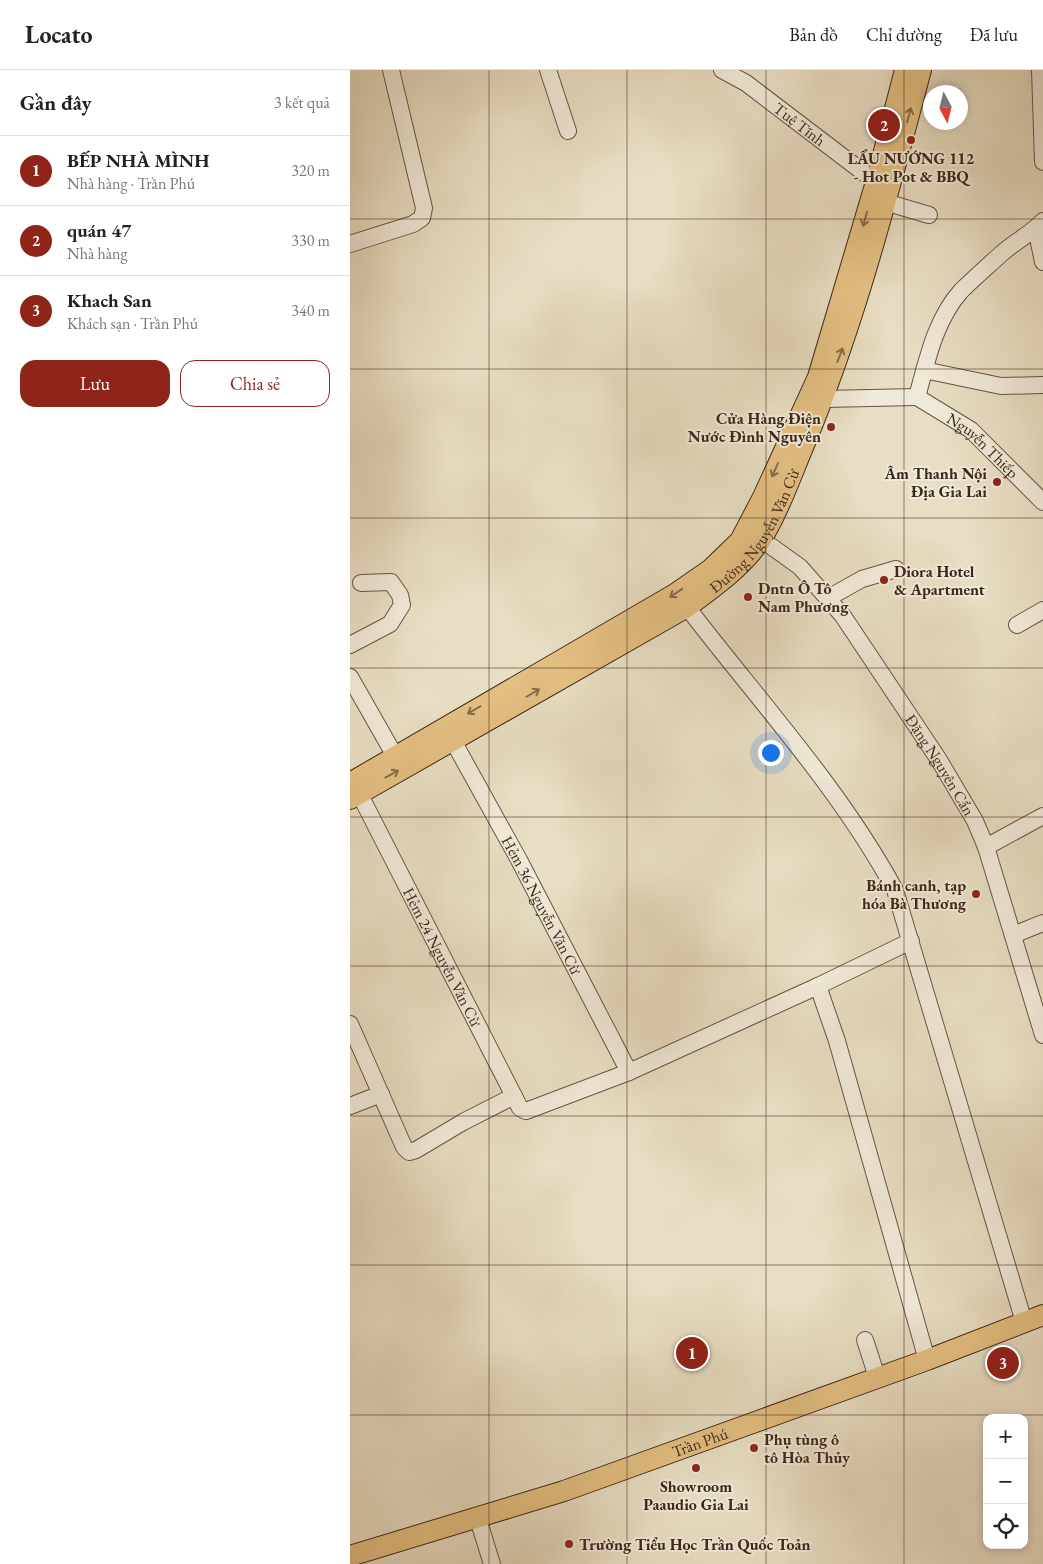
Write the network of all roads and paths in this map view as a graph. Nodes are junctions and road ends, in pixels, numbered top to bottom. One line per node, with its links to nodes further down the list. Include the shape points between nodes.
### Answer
1 (391, 70): 13 (street, via 424,208 422,218 413,224)
2 (548, 70): 8 (street)
3 (722, 70): 7 (street, Tuệ Tĩnh)
4 (905, 70): 10 (main road, Đường Nguyễn Văn Cừ)
5 (921, 70): 10 (main road, Đường Nguyễn Văn Cừ, one-way to 5)
6 (1040, 70): 9 (street)
7 (750, 76): 10 (street, Tuệ Tĩnh)
8 (568, 131)
9 (1043, 162)
10 (884, 190): 11 (street); 18 (main road, Đường Nguyễn Văn Cừ, one-way to 10, via 843,347); 28 (main road, Đường Nguyễn Văn Cừ, one-way to 28, via 818,377 740,540 710,569)
11 (929, 215)
12 (1040, 229): 14 (street); 15 (street, via 1002,252 960,292 938,328)
13 (350, 244)
14 (1043, 262)
15 (924, 370): 16 (street, via 1001,386); 17 (street)
16 (1043, 385)
17 (917, 398): 18 (street); 19 (street, Nguyễn Thiếp, via 971,430)
18 (824, 399): 20 (main road, Đường Nguyễn Văn Cừ)
19 (1043, 502)
20 (761, 538): 23 (street, Đặng Nguyên Cẩn, via 800,567); 24 (main road, Đường Nguyễn Văn Cừ, via 732,571)
21 (896, 569): 23 (street, via 862,578)
22 (361, 583): 27 (street, via 391,582 400,595 402,605 390,624)
23 (828, 598): 34 (street, Đặng Nguyên Cẩn, via 939,760 975,821)
24 (686, 607): 28 (main road, Đường Nguyễn Văn Cừ); 37 (street, via 783,726 878,860 896,890)
25 (1043, 610): 26 (street)
26 (1017, 625)
27 (350, 645)
28 (602, 645): 30 (main road, Đường Nguyễn Văn Cừ, one-way to 28); 31 (main road, Đường Nguyễn Văn Cừ, one-way to 31)
29 (350, 677): 31 (street)
30 (452, 739): 32 (main road, Đường Nguyễn Văn Cừ, one-way to 30); 41 (street, Hẻm 36 Nguyễn Văn Cừ)
31 (395, 756): 32 (main road, Đường Nguyễn Văn Cừ)
32 (353, 792): 43 (street, Hẻm 24 Nguyễn Văn Cừ)
33 (1043, 816): 34 (street)
34 (986, 847): 36 (street, Đặng Nguyên Cẩn)
35 (1043, 923): 36 (street)
36 (1013, 935): 40 (street, Đặng Nguyên Cẩn)
37 (911, 941): 38 (street); 46 (street)
38 (818, 986): 41 (street); 48 (street, via 838,1041)
39 (350, 1024): 42 (street)
40 (1043, 1035)
41 (629, 1072): 43 (street, Hẻm 24 Nguyễn Văn Cừ, via 532,1110 520,1108)
42 (381, 1094): 43 (street, via 409,1152); 44 (street)
43 (514, 1096)
44 (350, 1106)
45 (1043, 1315): 46 (main road, Trần Phú)
46 (1024, 1322): 48 (main road, Trần Phú)
47 (864, 1340): 49 (street)
48 (926, 1360): 49 (main road, Trần Phú)
49 (877, 1378): 50 (main road, Trần Phú, via 564,1491)
50 (478, 1518): 51 (main road, Trần Phú); 52 (street)
51 (350, 1556)
52 (492, 1564)

